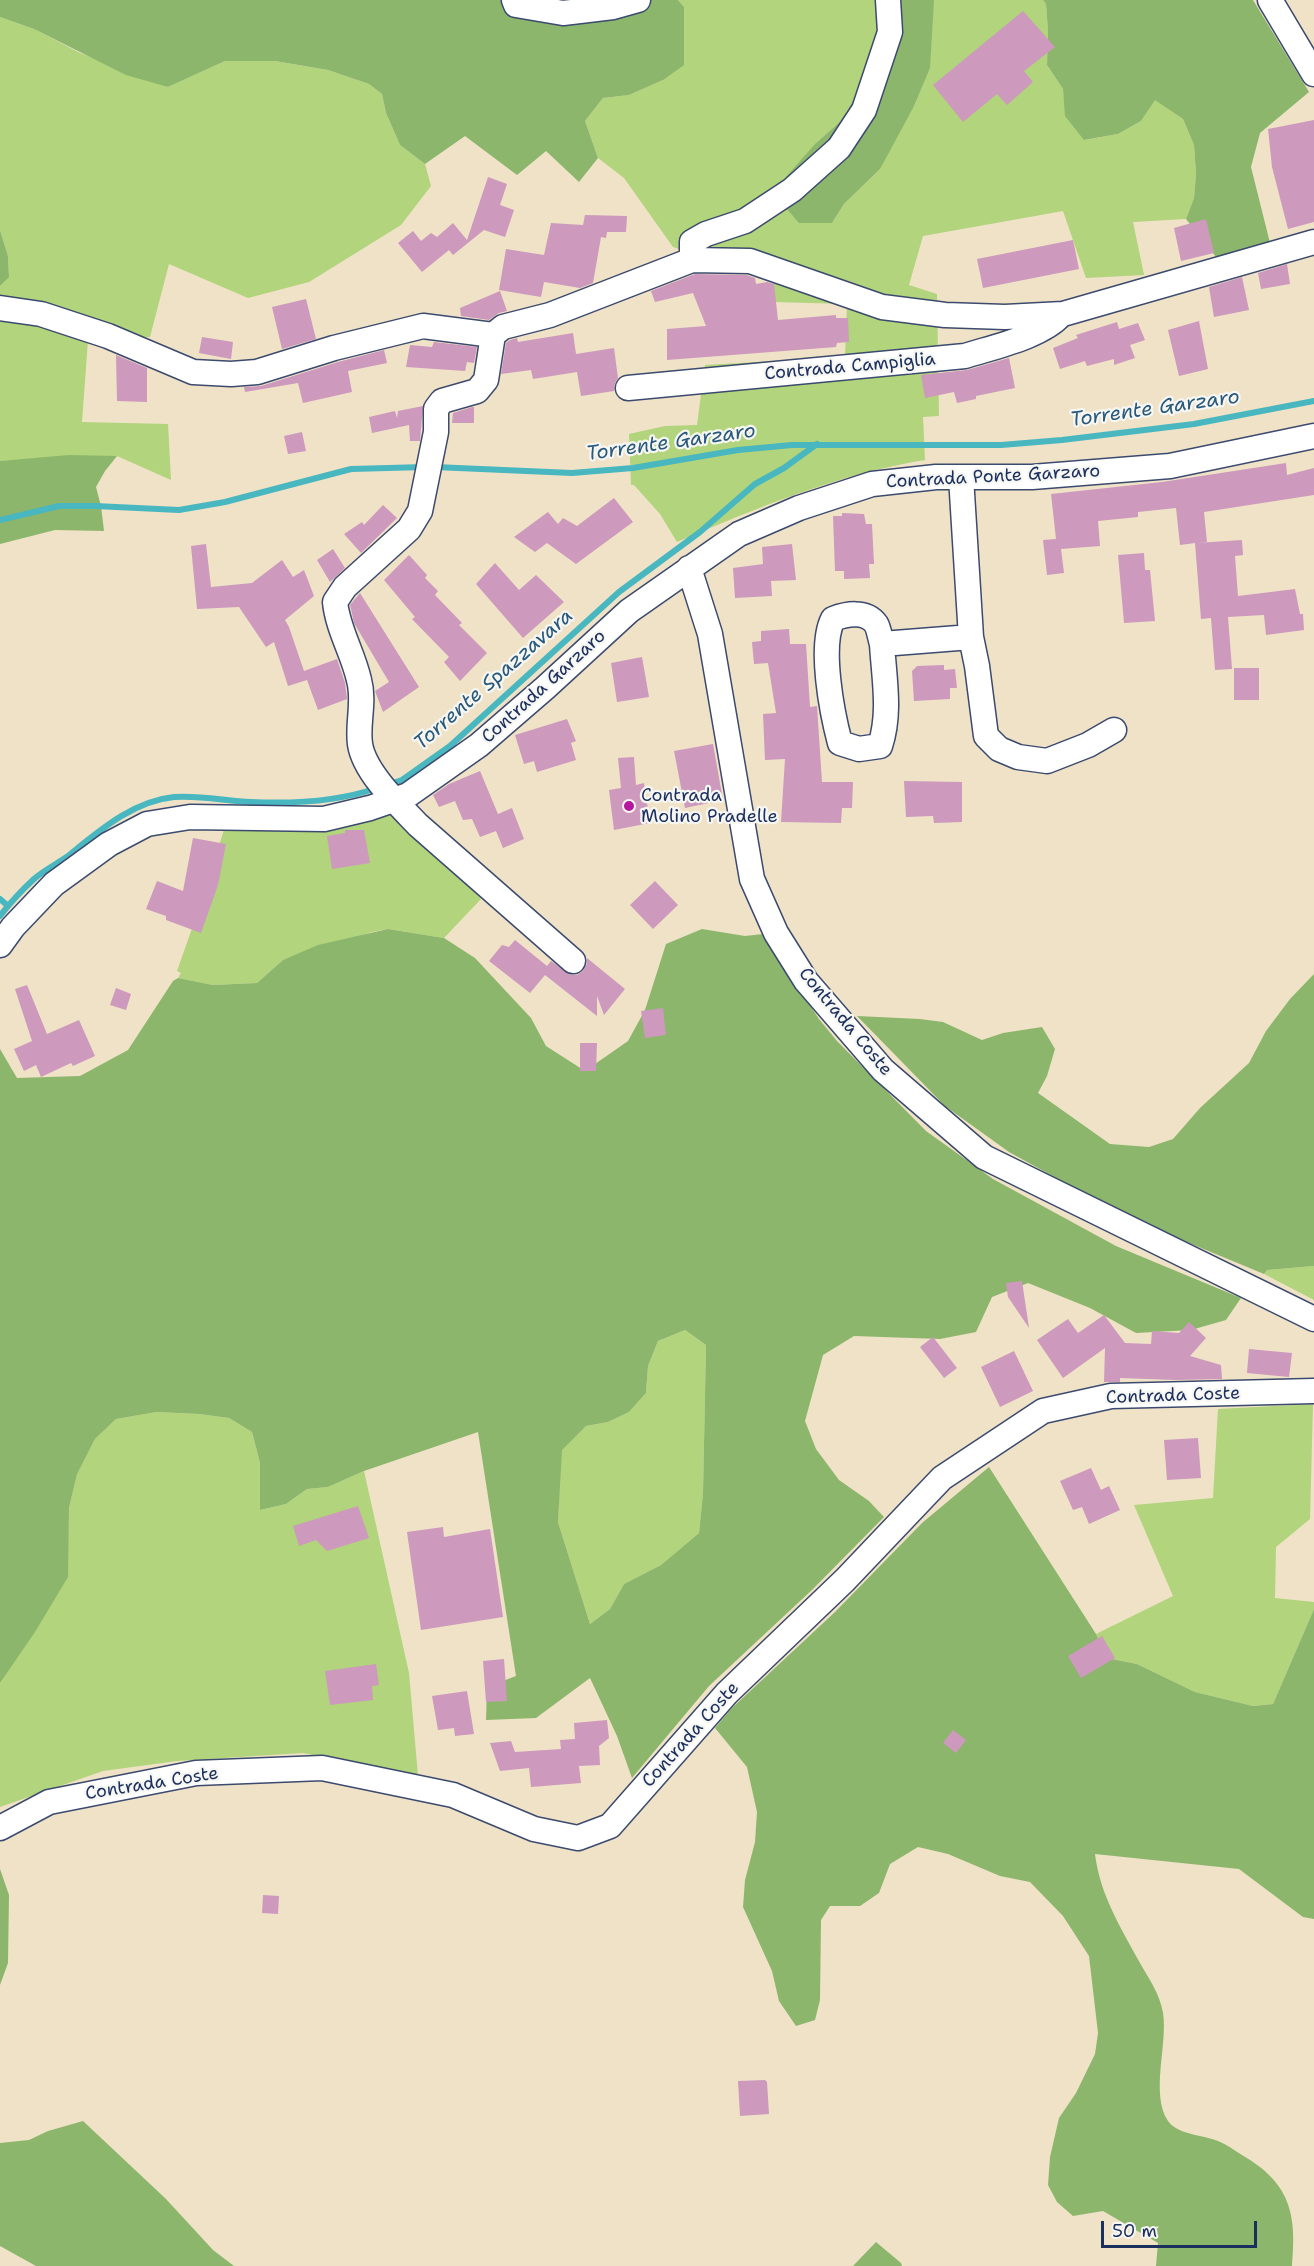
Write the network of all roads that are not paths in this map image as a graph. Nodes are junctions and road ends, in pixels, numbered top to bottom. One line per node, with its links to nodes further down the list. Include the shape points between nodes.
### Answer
1 (514, 0): 2 (street, via 516,5 563,13)
2 (638, 0)
3 (888, 0): 7 (street, via 887,43 864,110 839,148 792,190 745,221 692,242)
4 (1270, 0): 5 (street)
5 (1314, 74)
6 (1314, 242): 9 (street, Contrada Campiglia)
7 (692, 260): 9 (street, Contrada Campiglia, via 750,261 882,307 969,316); 10 (street, via 550,315 502,327)
8 (0, 308): 10 (street, via 41,314 108,336 193,372 257,372 423,326)
9 (1062, 314): 11 (street, Contrada Campiglia, via 1053,324 965,356)
10 (493, 335): 18 (street, via 486,380 477,391 442,401 436,409 436,432 420,511 409,529 345,587 335,602 336,616 360,681 360,744 366,763)
11 (628, 388)
12 (1314, 436): 13 (street, Contrada Ponte Garzaro, via 1170,466 1032,477)
13 (961, 477): 14 (street, Contrada Ponte Garzaro, via 872,484 739,534); 15 (street)
14 (688, 568): 18 (street, Contrada Garzaro, via 629,611 479,745); 21 (street, Contrada Coste, via 710,634 752,879 776,933 806,981 883,1070 984,1157)
15 (971, 638): 16 (street); 17 (street, via 986,736 999,749 1018,757 1047,761)
16 (882, 644): 16 (street, via 876,624 864,615 833,619 828,630 830,691 840,743 859,749 880,746 887,718)
17 (1114, 730)
18 (395, 801): 19 (street, via 324,819 190,817 147,824 109,844 54,884); 20 (street)
19 (0, 945)
20 (573, 961)
21 (1314, 1319)
22 (1314, 1391): 23 (street, Contrada Coste, via 1111,1396 1043,1411 942,1478 845,1580 727,1693 610,1826 578,1838 534,1829 453,1795 322,1768 196,1773 49,1802)
23 (0, 1828)

